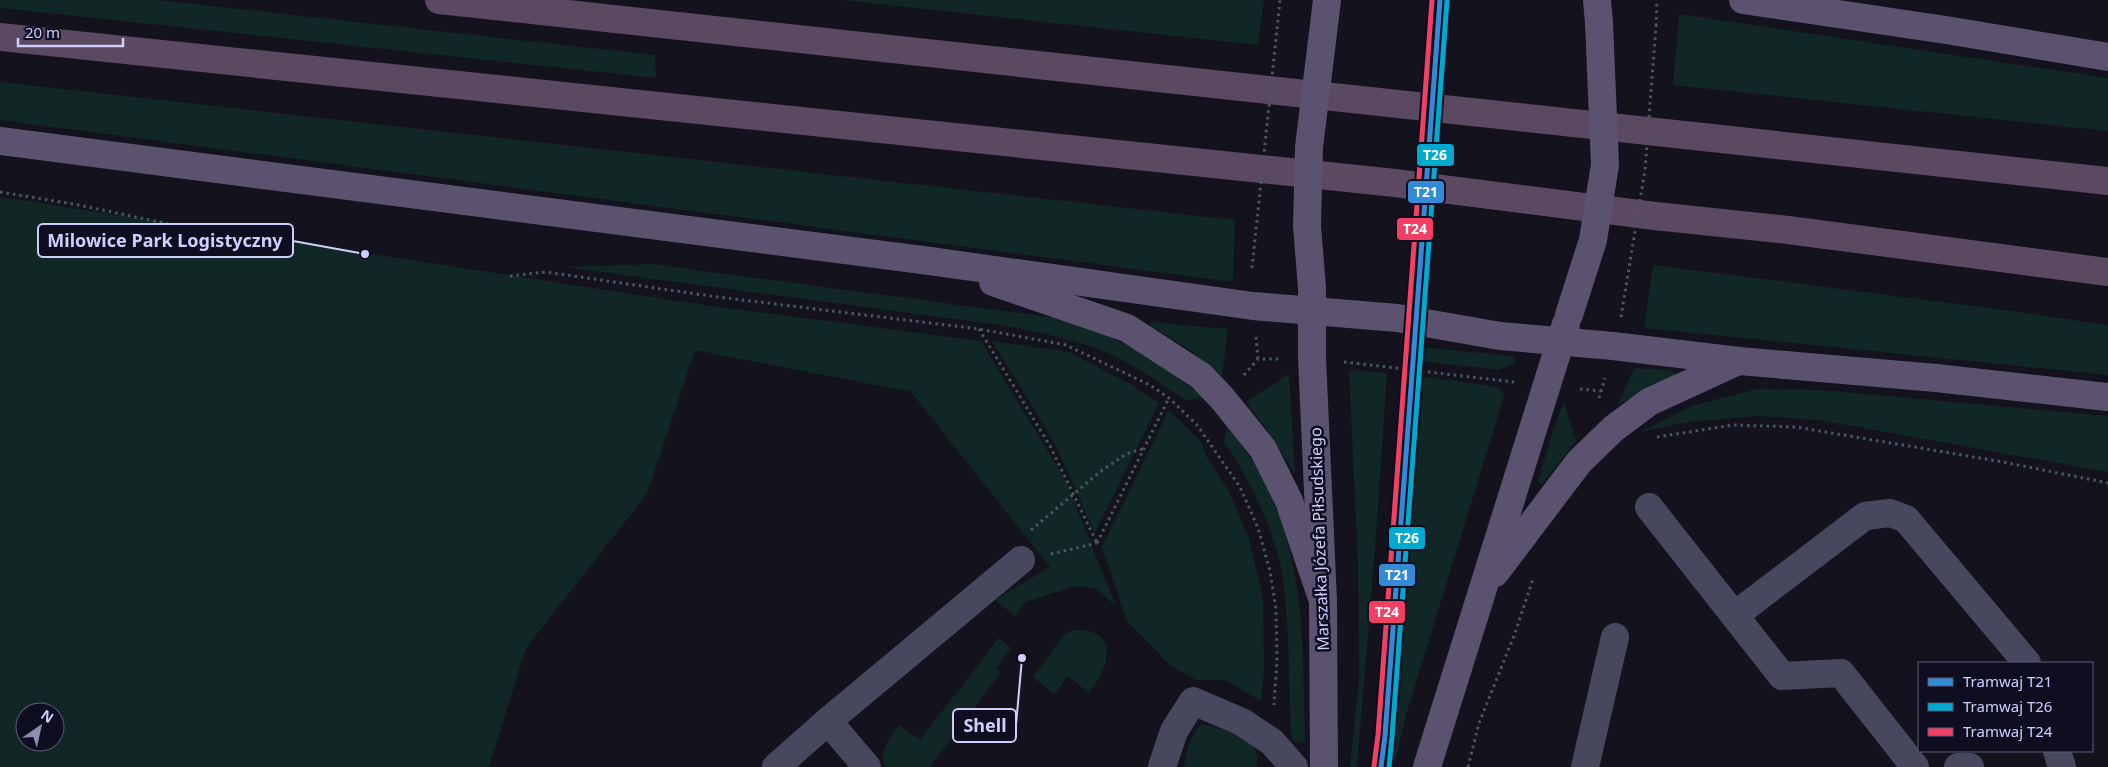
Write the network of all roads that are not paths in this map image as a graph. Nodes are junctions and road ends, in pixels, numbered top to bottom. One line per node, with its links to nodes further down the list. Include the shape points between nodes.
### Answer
1 (439, 0): 9 (highway)
2 (1327, 0): 12 (main road, Marszałka Józefa Piłsudskiego, bridge, via 1310,148 1307,226)
3 (1743, 0): 4 (main road)
4 (1768, 2): 7 (main road)
5 (1598, 12): 13 (main road, bridge, via 1605,165 1593,240)
6 (0, 37): 11 (highway, via 1385,182)
7 (2108, 57)
8 (0, 141): 10 (main road)
9 (2108, 181)
10 (930, 261): 12 (main road, via 1253,306); 19 (main road, via 1127,328 1201,376 1262,449 1288,501)
11 (2108, 272)
12 (1313, 299): 13 (main road, via 1373,315 1500,336); 19 (main road, Marszałka Józefa Piłsudskiego, via 1312,358)
13 (1565, 328): 14 (main road); 18 (main road)
14 (1739, 361): 15 (main road); 18 (main road, via 1649,402 1613,429 1579,462)
15 (2108, 397)
16 (1649, 507): 20 (lane)
17 (1022, 560): 23 (lane)
18 (1483, 589): 30 (main road)
19 (1322, 601): 29 (main road, Marszałka Józefa Piłsudskiego)
20 (1735, 615): 22 (lane, via 1865,516 1890,513 1906,519); 32 (lane, via 1782,676 1841,673)
21 (1616, 637): 31 (lane)
22 (2026, 662)
23 (828, 721): 25 (lane); 26 (lane)
24 (2057, 752): 35 (lane)
25 (776, 767)
26 (867, 767)
27 (1162, 767): 28 (lane, via 1174,731 1193,701 1242,722 1272,742)
28 (1294, 767)
29 (1324, 767)
30 (1427, 767)
31 (1585, 767)
32 (1915, 767)
33 (1958, 767): 34 (lane)
34 (1970, 767)
35 (2062, 767)

